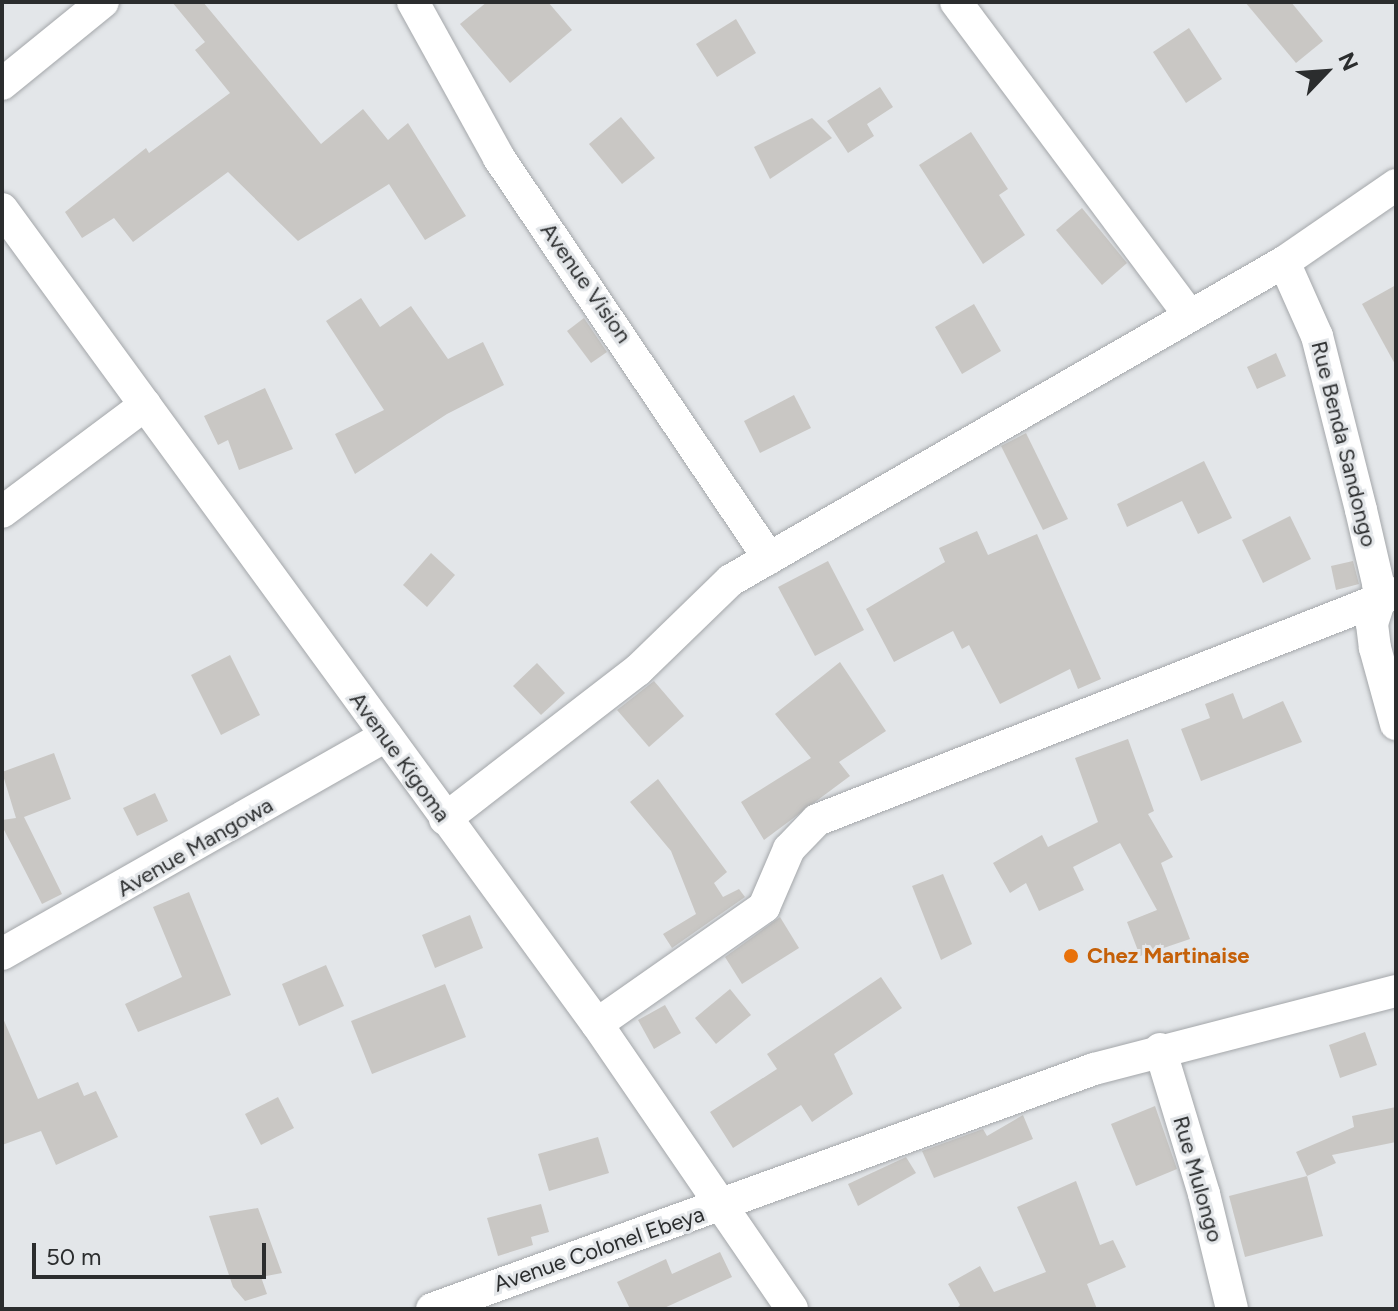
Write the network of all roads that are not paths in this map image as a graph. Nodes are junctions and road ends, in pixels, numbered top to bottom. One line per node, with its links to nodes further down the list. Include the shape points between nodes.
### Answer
1 (103, 2): 4 (street)
2 (413, 2): 11 (street, Avenue Vision, via 499,158)
3 (956, 2): 8 (street)
4 (2, 84)
5 (1396, 185): 7 (street)
6 (2, 209): 9 (street, Avenue Kigoma)
7 (1284, 262): 8 (street); 12 (street, Rue Benda Sandongo, via 1317,336)
8 (1189, 315): 11 (street)
9 (145, 405): 10 (street); 14 (street, Avenue Kigoma)
10 (2, 512)
11 (769, 559): 15 (street, via 709,598 638,670)
12 (1388, 596): 13 (street, Rue Benda Sandongo, via 1372,624); 18 (street, via 817,820 789,849 764,907)
13 (1396, 724)
14 (386, 736): 15 (street, Avenue Kigoma); 16 (street, Avenue Mangowa)
15 (445, 819): 18 (street, Avenue Kigoma)
16 (2, 954)
17 (1396, 991): 19 (street, Avenue Colonel Ebeya)
18 (597, 1024): 20 (street, Avenue Kigoma)
19 (1160, 1049): 20 (street, Avenue Colonel Ebeya, via 975,1110); 24 (street, Rue Mulongo)
20 (721, 1207): 21 (street, Avenue Colonel Ebeya); 23 (street, Avenue Kigoma)
21 (490, 1299): 22 (street, Avenue Colonel Ebeya)
22 (432, 1309)
23 (792, 1309)
24 (1232, 1309)

